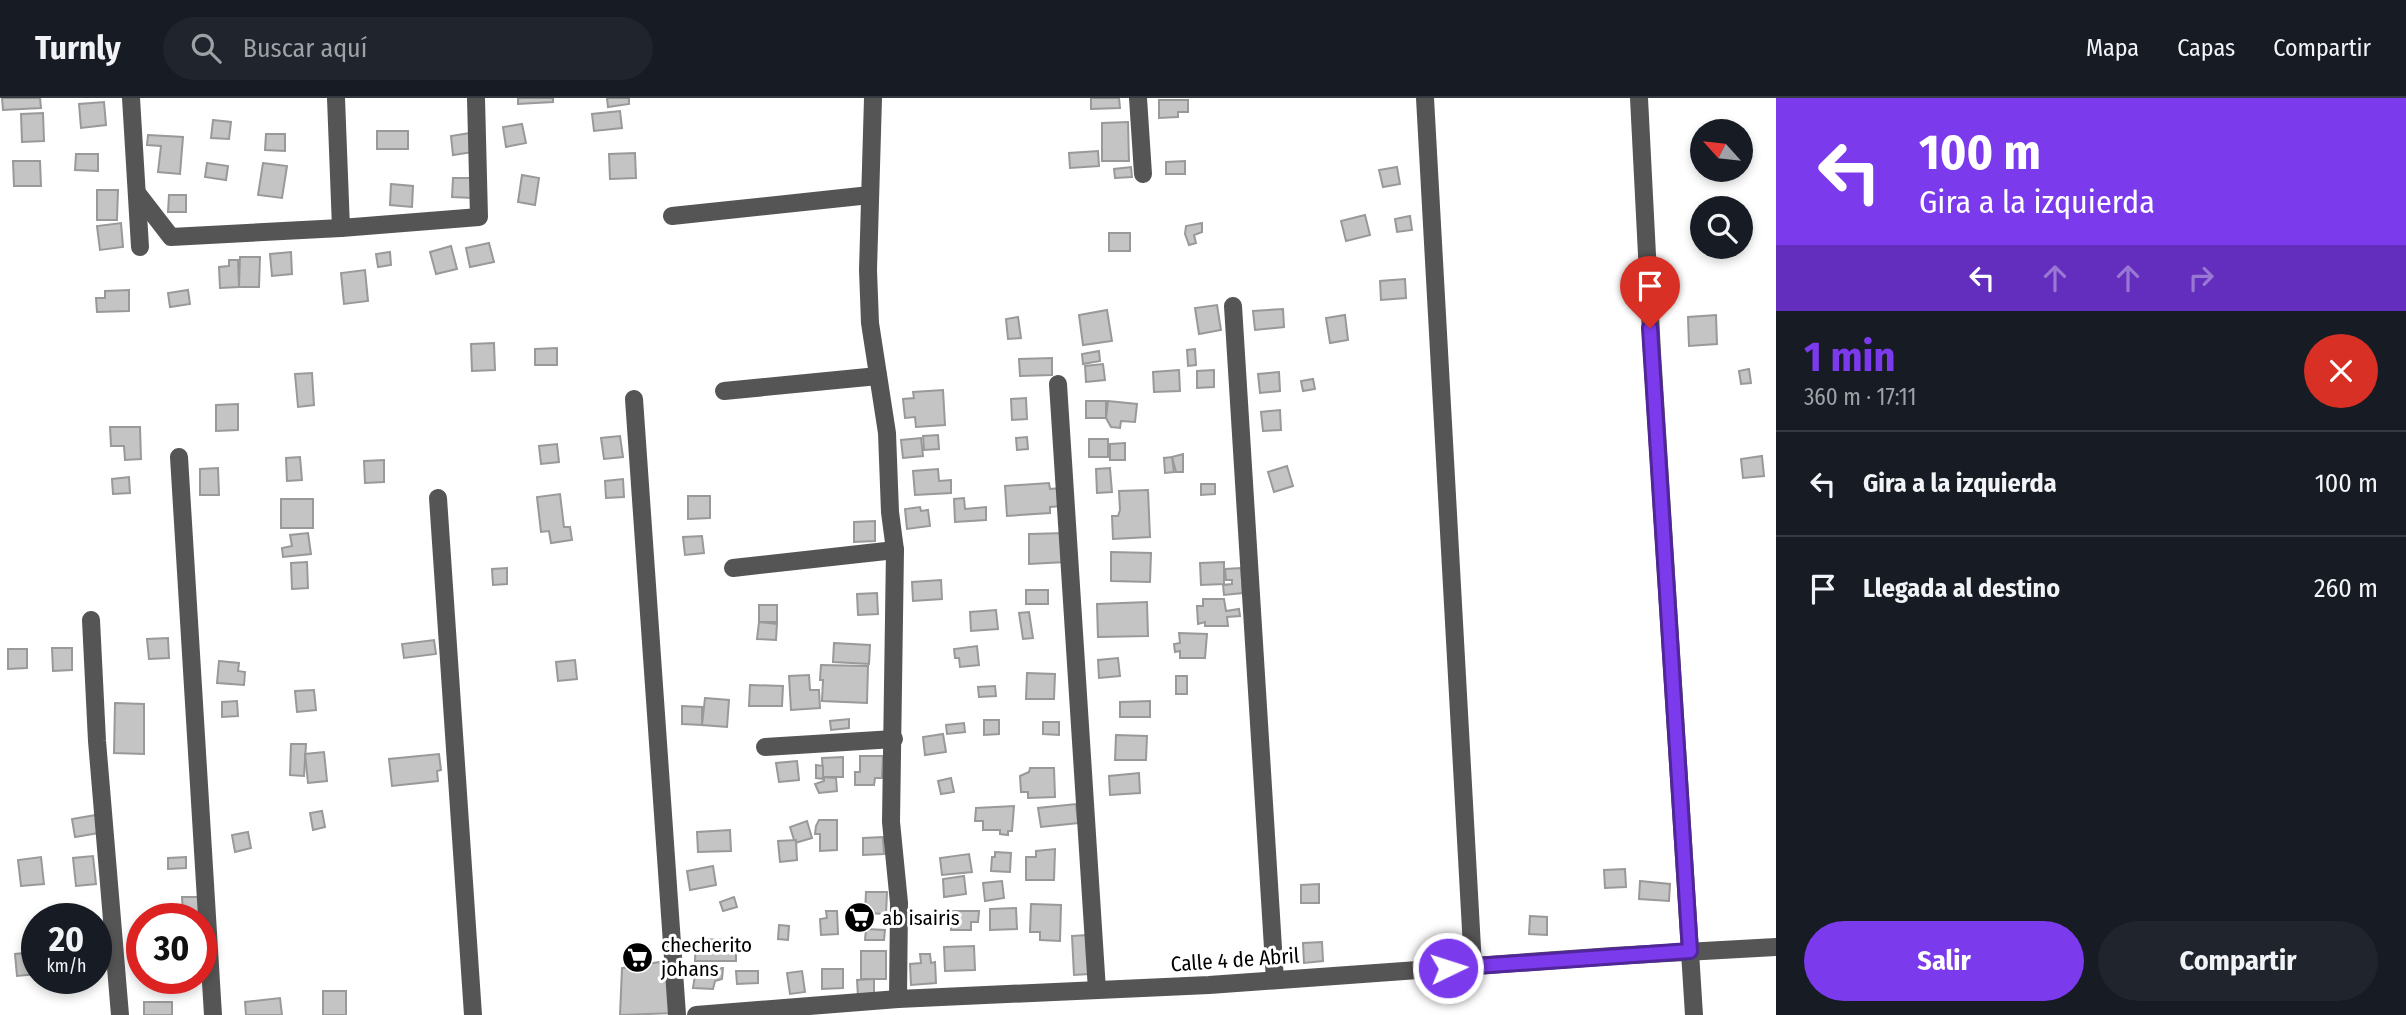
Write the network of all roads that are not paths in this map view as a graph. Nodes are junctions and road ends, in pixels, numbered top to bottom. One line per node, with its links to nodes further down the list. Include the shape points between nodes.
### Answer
1 (131, 98): 9 (street)
2 (336, 98): 12 (street)
3 (476, 98): 12 (street, via 479,217)
4 (873, 98): 10 (street)
5 (1138, 98): 8 (street)
6 (1425, 98): 28 (street)
7 (1639, 98): 27 (street)
8 (1143, 174)
9 (137, 193): 12 (street, via 171,237); 13 (street)
10 (870, 195): 11 (street); 15 (street, via 870,323)
11 (672, 216)
12 (341, 228)
13 (140, 247)
14 (1233, 306): 29 (street)
15 (878, 376): 17 (street); 21 (street)
16 (1058, 384): 30 (street)
17 (724, 391)
18 (634, 399): 35 (street)
19 (179, 457): 33 (street)
20 (438, 498): 34 (street)
21 (895, 550): 22 (street); 24 (street)
22 (733, 568)
23 (91, 620): 32 (street)
24 (894, 739): 25 (street); 31 (street, via 891,822 899,903)
25 (765, 747)
26 (1776, 947): 27 (street, Calle 4 de Abril)
27 (1690, 951): 28 (street, Calle 4 de Abril); 37 (street)
28 (1473, 966): 29 (street, Calle 4 de Abril)
29 (1275, 981): 30 (street, Calle 4 de Abril)
30 (1097, 990): 31 (street, Calle 4 de Abril)
31 (898, 999): 36 (street, Calle 4 de Abril)
32 (120, 1015)
33 (213, 1015)
34 (473, 1015)
35 (677, 1015)
36 (696, 1015)
37 (1693, 1015)

